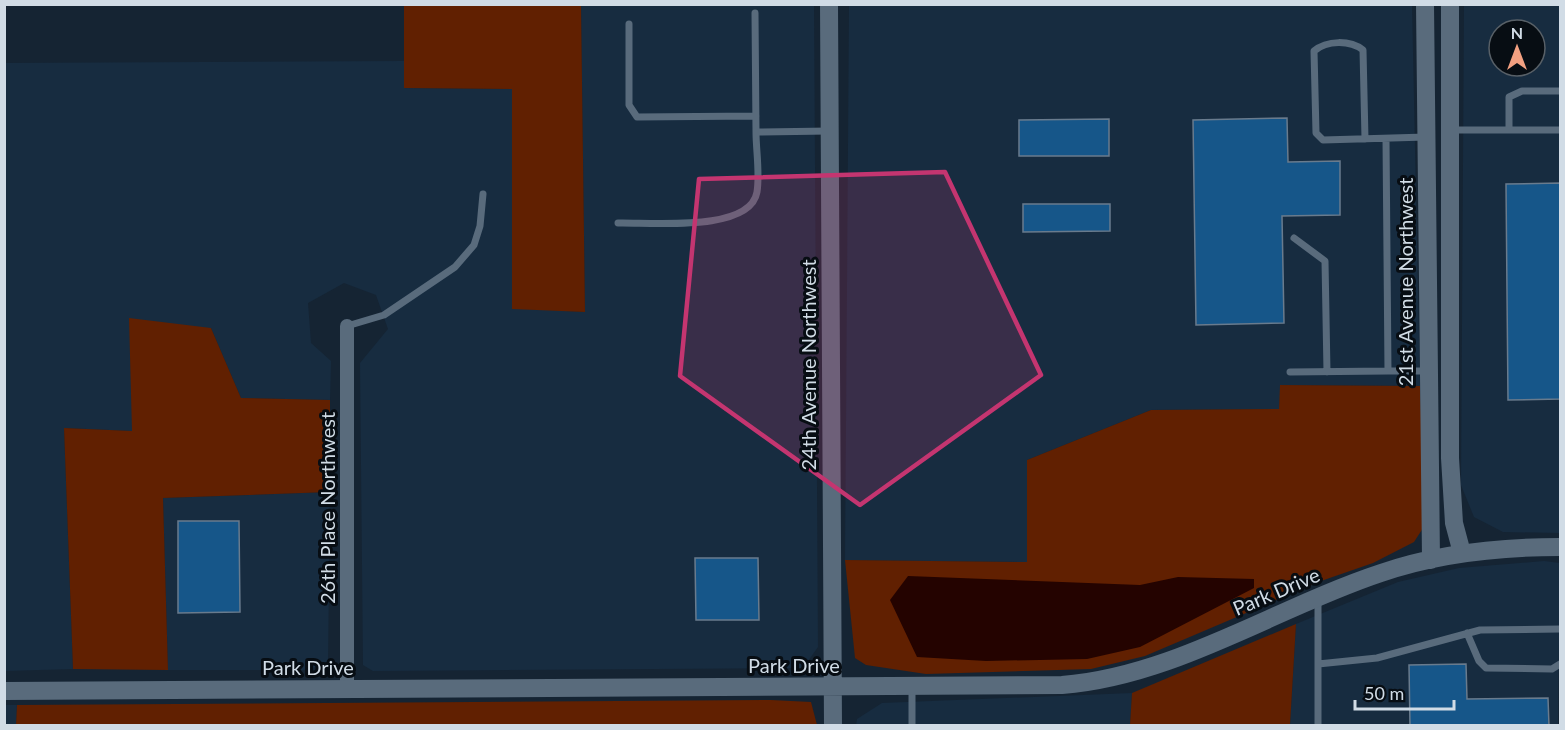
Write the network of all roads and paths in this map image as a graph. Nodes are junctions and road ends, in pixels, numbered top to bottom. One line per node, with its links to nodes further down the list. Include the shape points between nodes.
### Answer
1 (829, 4): 11 (street, 24th Avenue Northwest)
2 (1425, 4): 13 (street, 21st Avenue Northwest)
3 (1450, 4): 8 (street)
4 (754, 13): 7 (lane)
5 (629, 24): 7 (lane, via 629,105 638,117)
6 (1560, 91): 9 (lane, via 1522,91 1509,98)
7 (756, 116): 12 (lane)
8 (1449, 130): 9 (lane); 25 (street, via 1451,494)
9 (1509, 130): 10 (lane)
10 (1560, 130)
11 (830, 131): 12 (lane); 32 (street, 24th Avenue Northwest)
12 (756, 132): 17 (lane, via 757,194 742,213 718,221)
13 (1426, 137): 15 (lane); 20 (street, 21st Avenue Northwest)
14 (1365, 139): 14 (lane, via 1323,140 1316,133 1314,51 1323,44 1354,44 1363,50); 15 (lane)
15 (1386, 139): 21 (lane)
16 (483, 194): 19 (lane, via 474,245 455,267 384,315)
17 (618, 223)
18 (1294, 238): 23 (lane, via 1325,261)
19 (346, 326): 34 (street, 26th Place Northwest)
20 (1429, 370): 21 (lane); 26 (street, 21st Avenue Northwest)
21 (1388, 371): 23 (lane)
22 (1290, 372): 23 (lane)
23 (1328, 372)
24 (1560, 547): 25 (street, Park Drive)
25 (1462, 553): 26 (street, Park Drive)
26 (1431, 560): 27 (street, Park Drive, via 1382,572)
27 (1318, 597): 30 (lane); 33 (street, Park Drive, via 1153,667 1117,678 1062,686)
28 (1560, 629): 29 (lane)
29 (1467, 633): 30 (lane, via 1377,658); 31 (lane, via 1486,668 1552,669)
30 (1318, 664): 38 (lane)
31 (1560, 664)
32 (833, 687): 33 (street, Park Drive); 34 (street, Park Drive); 36 (street, 24th Avenue Northwest)
33 (912, 687): 37 (lane)
34 (347, 689): 35 (street, Park Drive)
35 (4, 691)
36 (833, 726)
37 (912, 726)
38 (1318, 726)

